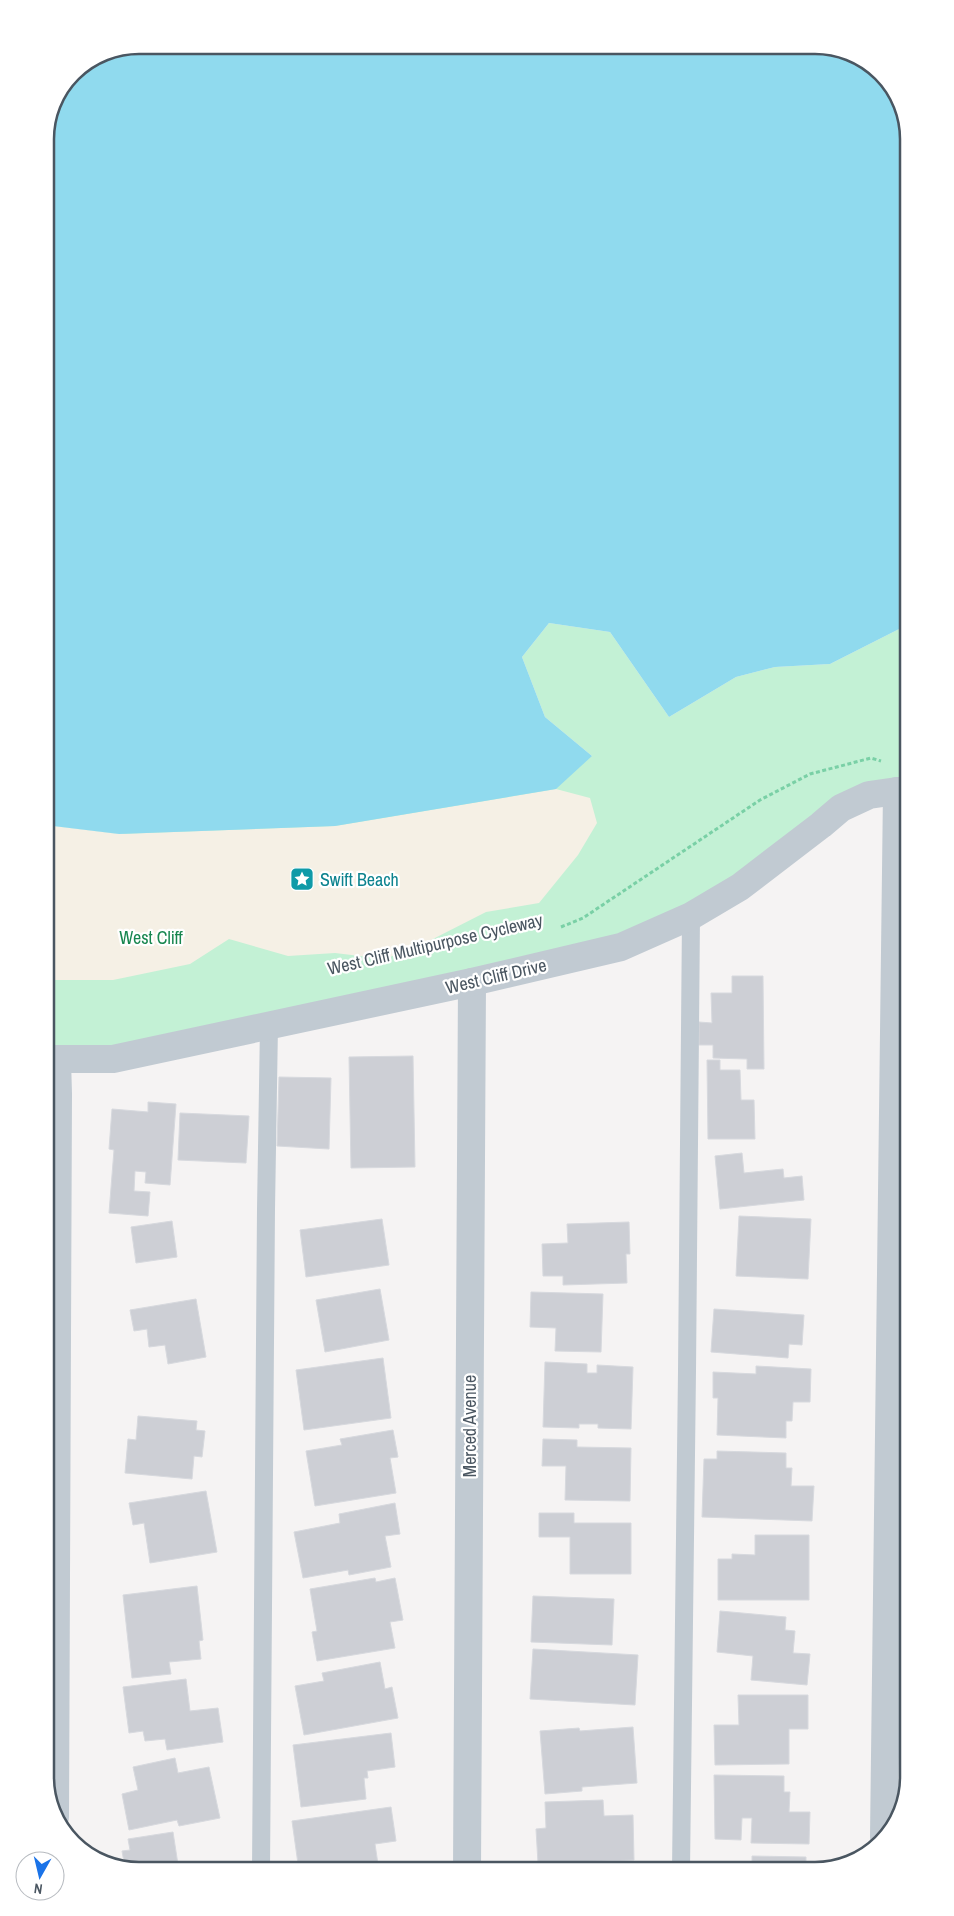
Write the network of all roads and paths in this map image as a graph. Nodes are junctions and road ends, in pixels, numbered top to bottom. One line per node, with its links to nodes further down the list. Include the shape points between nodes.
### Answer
1 (890, 764): 4 (path, West Cliff Multipurpose Cycleway, via 871,758 810,774 760,800 583,918)
2 (900, 792): 3 (street, West Cliff Drive, via 869,795 841,808 740,886)
3 (691, 916): 6 (street, West Cliff Drive, via 621,947); 14 (lane)
4 (556, 929)
5 (900, 957): 11 (street)
6 (472, 982): 7 (street, West Cliff Drive); 13 (street, Merced Avenue)
7 (269, 1025): 8 (street, West Cliff Drive, via 113,1059); 12 (lane)
8 (54, 1060)
9 (54, 1079): 10 (street, via 58,1104)
10 (55, 1794)
11 (884, 1827)
12 (261, 1862)
13 (467, 1862)
14 (681, 1862)

